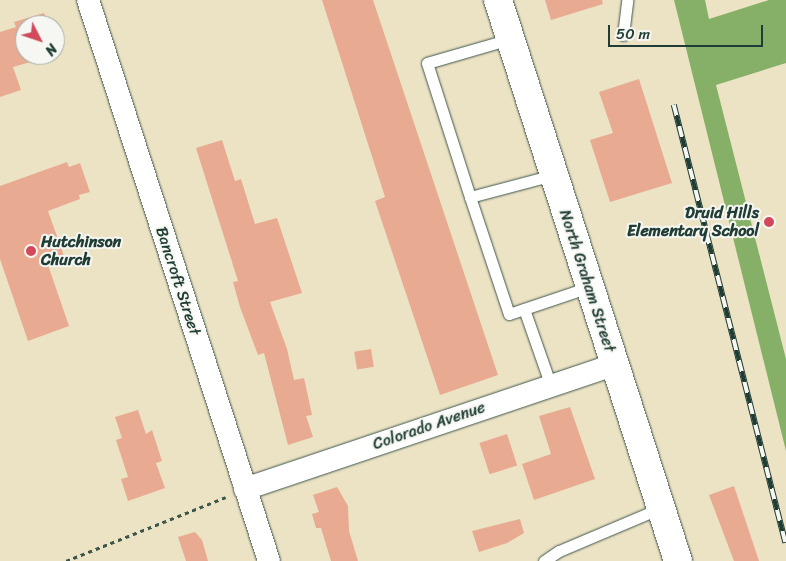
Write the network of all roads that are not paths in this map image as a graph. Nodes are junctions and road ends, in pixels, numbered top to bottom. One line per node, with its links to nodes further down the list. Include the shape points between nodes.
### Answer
1 (88, 0): 12 (street, Bancroft Street)
2 (498, 0): 5 (main road, North Graham Street)
3 (627, 0): 4 (lane)
4 (623, 35)
5 (510, 39): 6 (main road, North Graham Street); 7 (lane, via 427,63)
6 (553, 175): 7 (lane); 8 (main road, North Graham Street)
7 (470, 198): 9 (lane, via 509,314)
8 (589, 287): 9 (lane); 10 (main road, North Graham Street)
9 (524, 309): 11 (lane)
10 (614, 365): 11 (street, Colorado Avenue); 13 (main road, North Graham Street)
11 (551, 386): 12 (street, Colorado Avenue)
12 (245, 489): 14 (street, Bancroft Street)
13 (661, 508): 15 (lane, via 559,551); 16 (main road, North Graham Street)
14 (269, 561)
15 (544, 561)
16 (678, 561)

